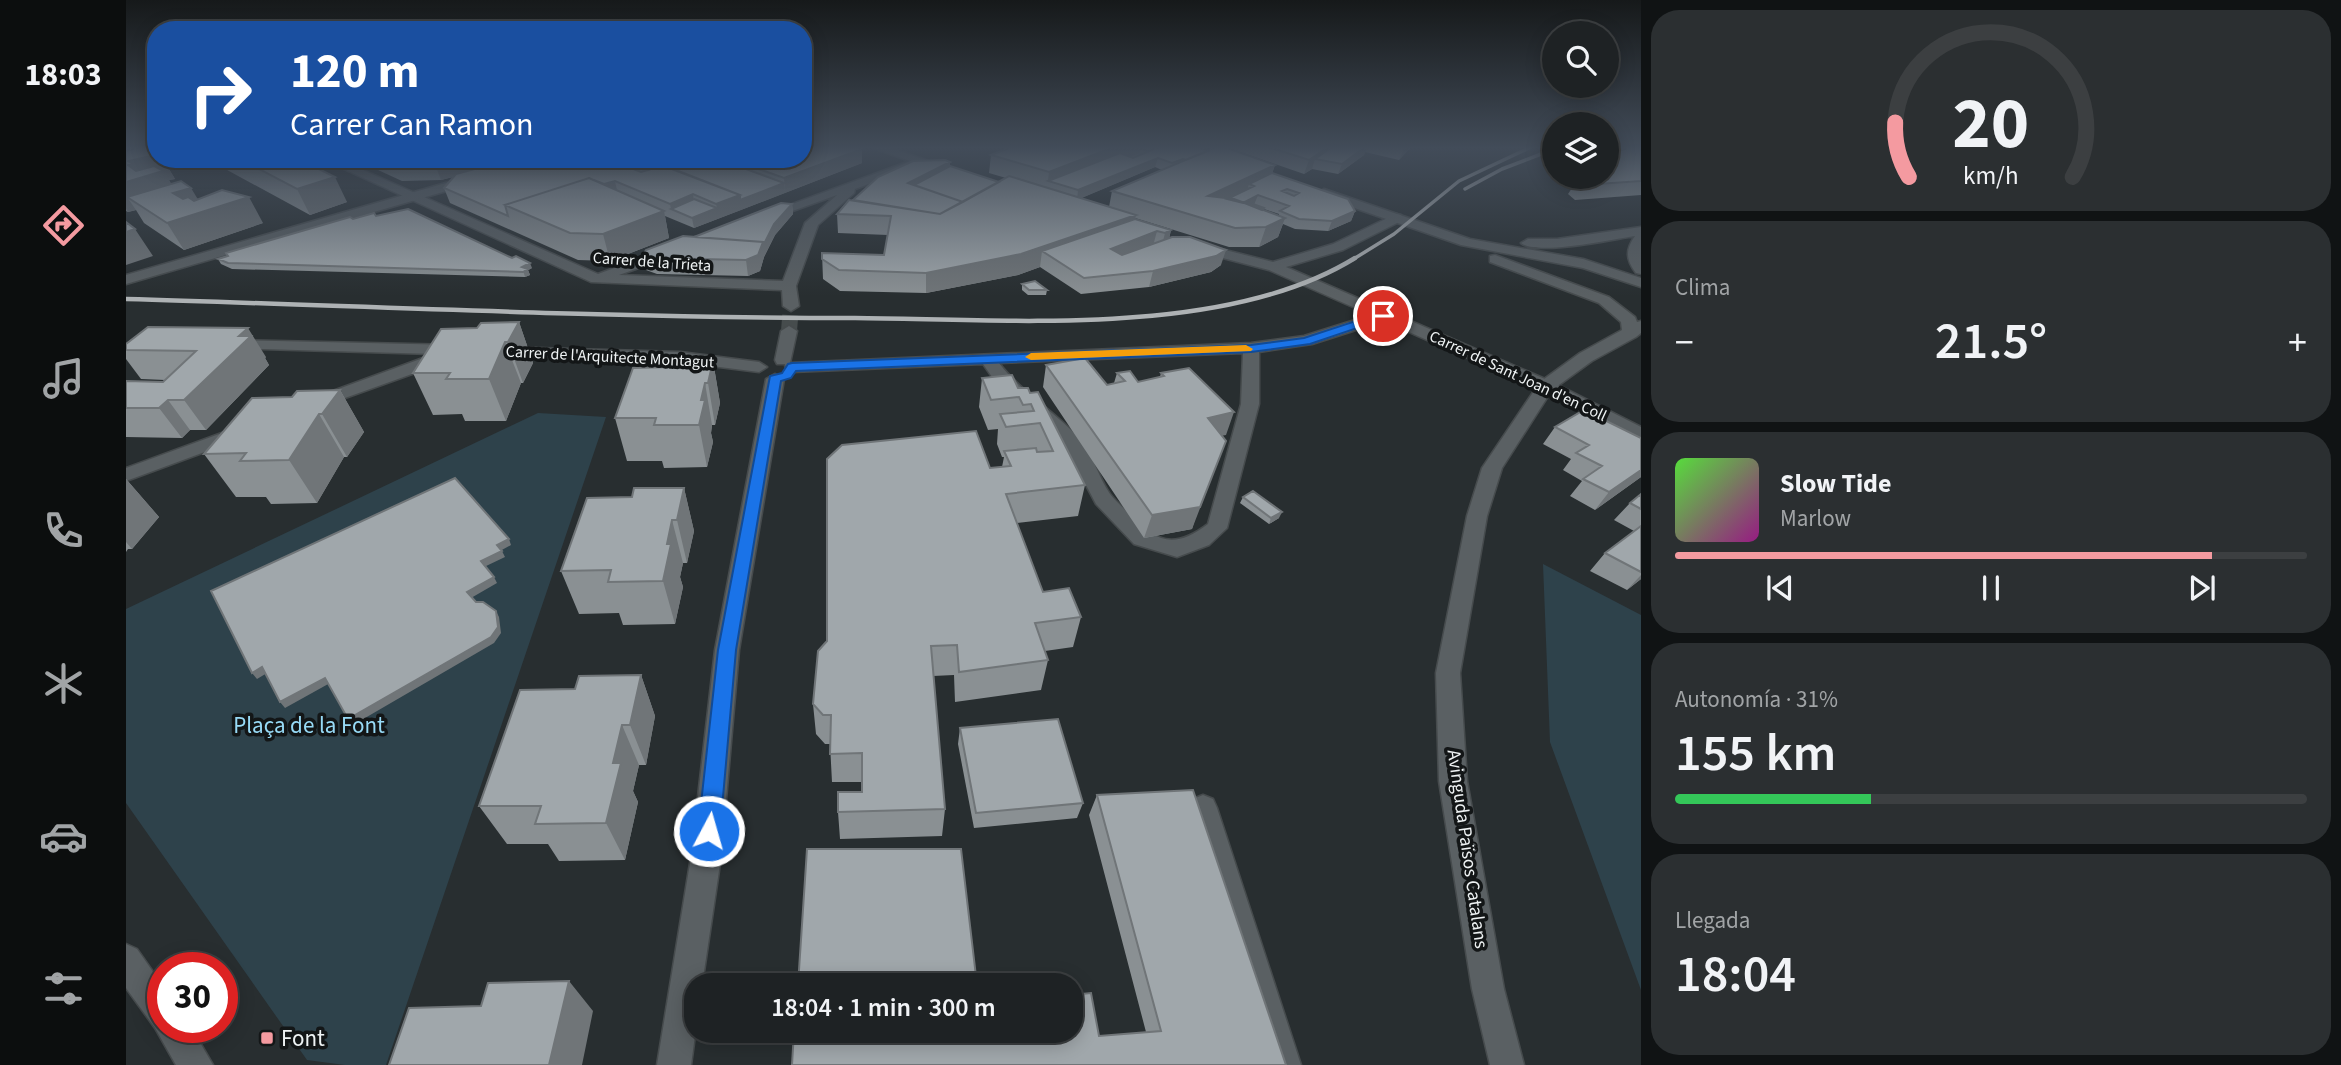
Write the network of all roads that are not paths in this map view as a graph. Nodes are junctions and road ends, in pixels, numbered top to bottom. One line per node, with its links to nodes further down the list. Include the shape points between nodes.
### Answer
1 (411, 197): 15 (street, Carrer de la Trieta); 16 (street)
2 (818, 197): 7 (street)
3 (842, 197): 18 (street, via 812,223)
4 (1336, 197): 6 (street)
5 (1641, 216): 8 (street, via 1549,238 1485,236)
6 (1396, 218): 8 (street); 13 (street, via 1339,247); 17 (street, via 1486,247 1590,263); 22 (street, via 1604,300)
7 (759, 219)
8 (1441, 228): 9 (street, via 1479,239 1525,243)
9 (1641, 231)
10 (1641, 237): 14 (street, via 1633,254)
11 (1190, 244): 13 (street, Carrer de Sant Joan d'en Coll)
12 (684, 247): 15 (street)
13 (1273, 265): 20 (street, Carrer de Sant Joan d'en Coll)
14 (1641, 270)
15 (596, 279): 18 (street, Carrer de la Trieta)
16 (126, 280)
17 (1641, 283)
18 (789, 286): 19 (street)
19 (791, 306)
20 (1383, 316): 24 (street, Carrer de l'Arquitecte Montagut, via 1306,341); 28 (street, Carrer de Sant Joan d'en Coll)
21 (789, 331): 27 (street)
22 (1637, 331): 28 (street, Avinguda Països Catalans, via 1616,338)
23 (209, 345): 25 (street, Carrer de l'Arquitecte Montagut)
24 (1251, 348): 26 (street, Carrer de l'Arquitecte Montagut); 26 (street, via 1250,404 1217,528 1202,540 1177,549 1152,544 1127,527 1103,499 1074,444 1003,380)
25 (473, 351): 27 (street, Carrer de l'Arquitecte Montagut, via 680,356); 29 (street)
26 (987, 358): 27 (street, Carrer de l'Arquitecte Montagut)
27 (777, 368): 38 (street, via 727,650 706,857)
28 (1546, 386): 31 (street, Carrer de Sant Joan d'en Coll); 40 (street, Avinguda Països Catalans, via 1492,468 1477,516 1448,673 1457,808 1488,989)
29 (306, 408)
30 (254, 427): 32 (street)
31 (1641, 434)
32 (126, 475)
33 (1203, 808): 39 (street)
34 (126, 960): 35 (street)
35 (147, 991)
36 (182, 1043): 37 (street)
37 (196, 1065)
38 (674, 1065)
39 (1284, 1065)
40 (1507, 1065)

